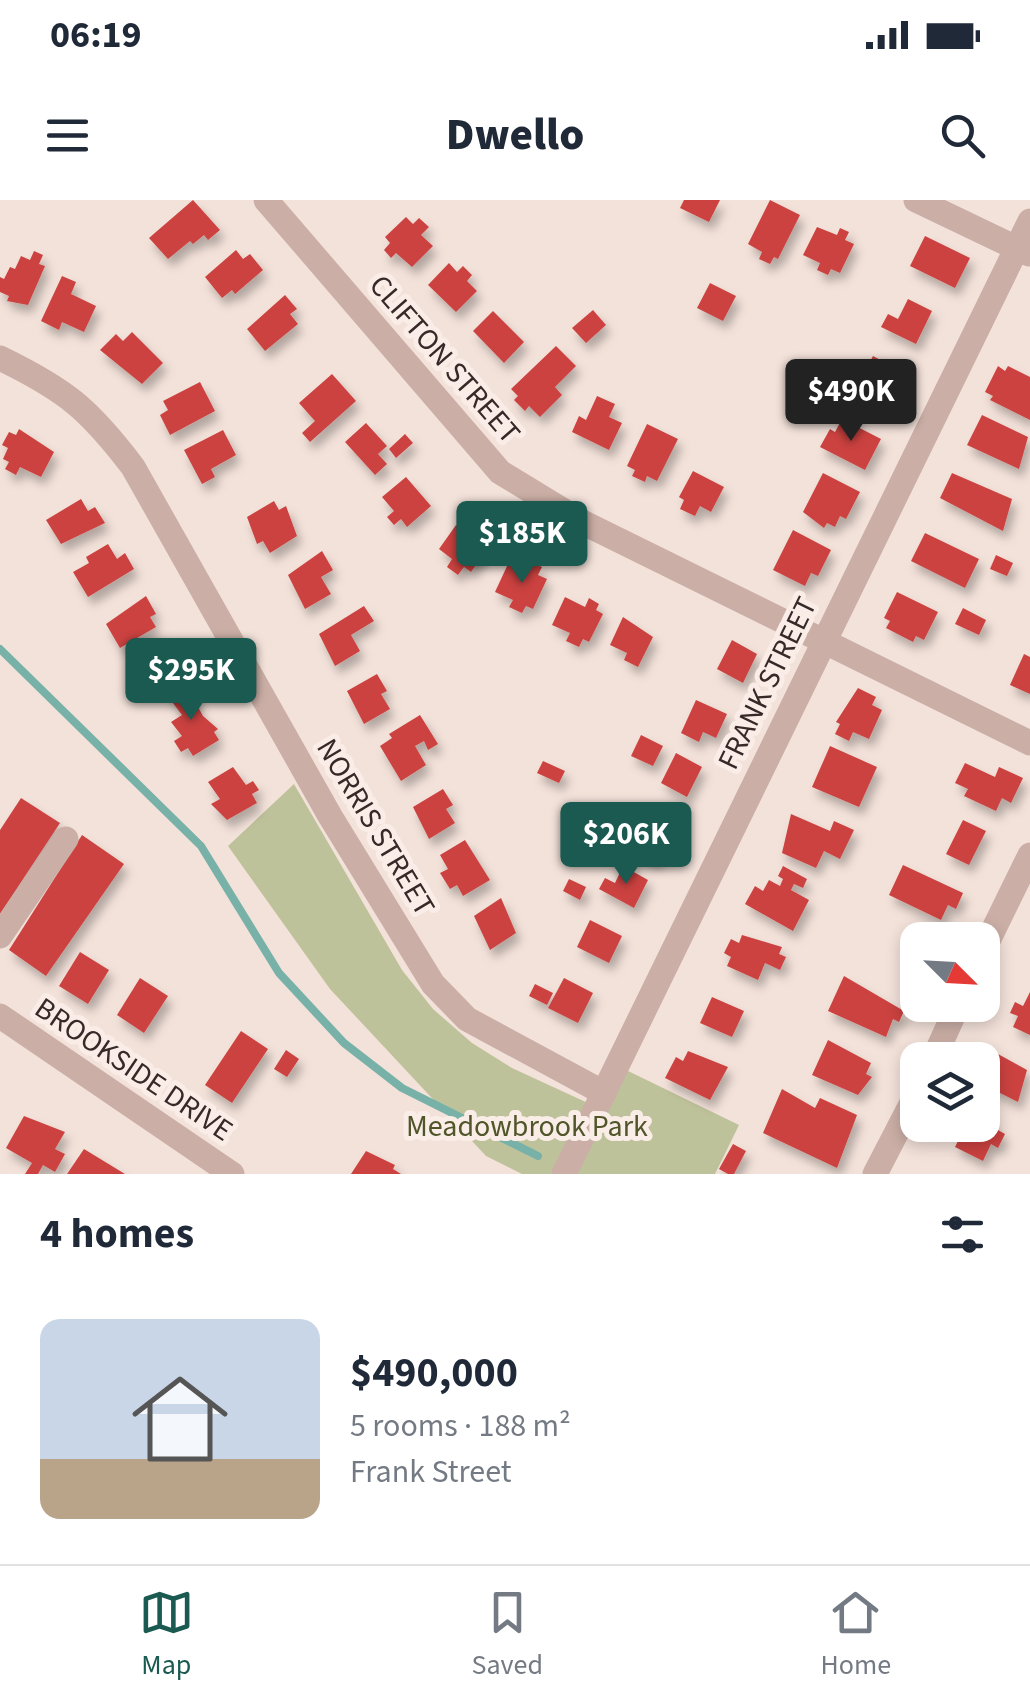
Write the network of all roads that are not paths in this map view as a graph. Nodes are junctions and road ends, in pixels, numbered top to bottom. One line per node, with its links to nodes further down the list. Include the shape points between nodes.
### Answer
1 (266, 200): 6 (street, CLIFTON STREET, via 500,472 582,522)
2 (916, 200): 4 (street)
3 (1030, 221): 4 (street, FRANK STREET)
4 (1024, 251): 6 (street, FRANK STREET)
5 (0, 358): 13 (street, NORRIS STREET, via 70,396 133,467 433,984 467,1019)
6 (824, 640): 7 (street, CLIFTON STREET); 13 (street, FRANK STREET)
7 (1030, 743)
8 (66, 839): 11 (street)
9 (1030, 855): 10 (street)
10 (997, 922)
11 (0, 936)
12 (0, 1016): 15 (street, BROOKSIDE DRIVE)
13 (604, 1093): 16 (street, FRANK STREET)
14 (900, 1126): 17 (street)
15 (232, 1174)
16 (564, 1174)
17 (875, 1174)

